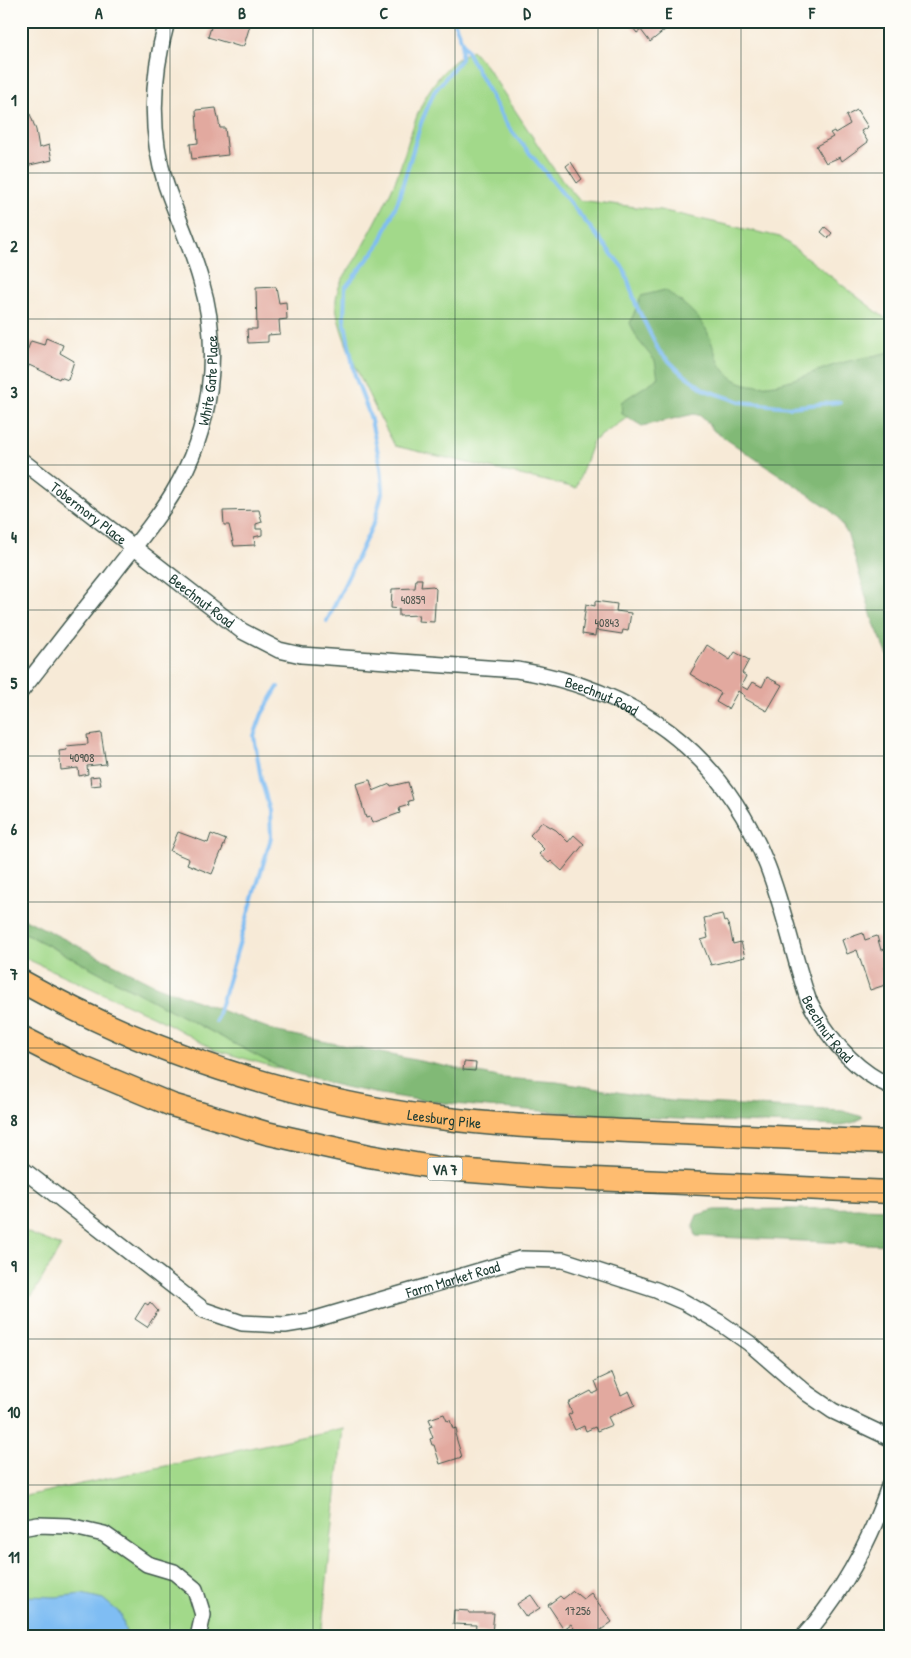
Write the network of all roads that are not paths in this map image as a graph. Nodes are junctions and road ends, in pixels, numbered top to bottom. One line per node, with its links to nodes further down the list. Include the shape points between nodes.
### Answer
1 (167, 21): 3 (street, White Gate Place, via 154,86 156,136 166,185 202,283 208,310 211,364 204,418 186,469)
2 (21, 460): 3 (street, Tobermory Place)
3 (133, 548): 4 (street, White Gate Place); 7 (street, Beechnut Road, via 242,631 279,650 301,655 548,675 603,692 658,723 702,761 722,784 755,838 808,999 818,1019 848,1057 865,1072)
4 (21, 691)
5 (21, 981): 8 (highway, Leesburg Pike, via 126,1034 184,1056 276,1085 382,1109 497,1125)
6 (21, 1037): 10 (highway, VA 7, via 76,1065 172,1105 266,1133 444,1169 549,1177)
7 (890, 1086)
8 (890, 1142)
9 (21, 1168): 11 (street, Farm Market Road, via 204,1310 220,1317 263,1325 309,1321 520,1258 563,1260 684,1302 749,1344 827,1407)
10 (890, 1192)
11 (890, 1438)
12 (890, 1483): 15 (street, via 869,1538 853,1568 834,1599)
13 (21, 1528): 14 (street, via 69,1526 104,1534 147,1564 174,1572 195,1589 203,1615)
14 (198, 1637)
15 (803, 1637)

